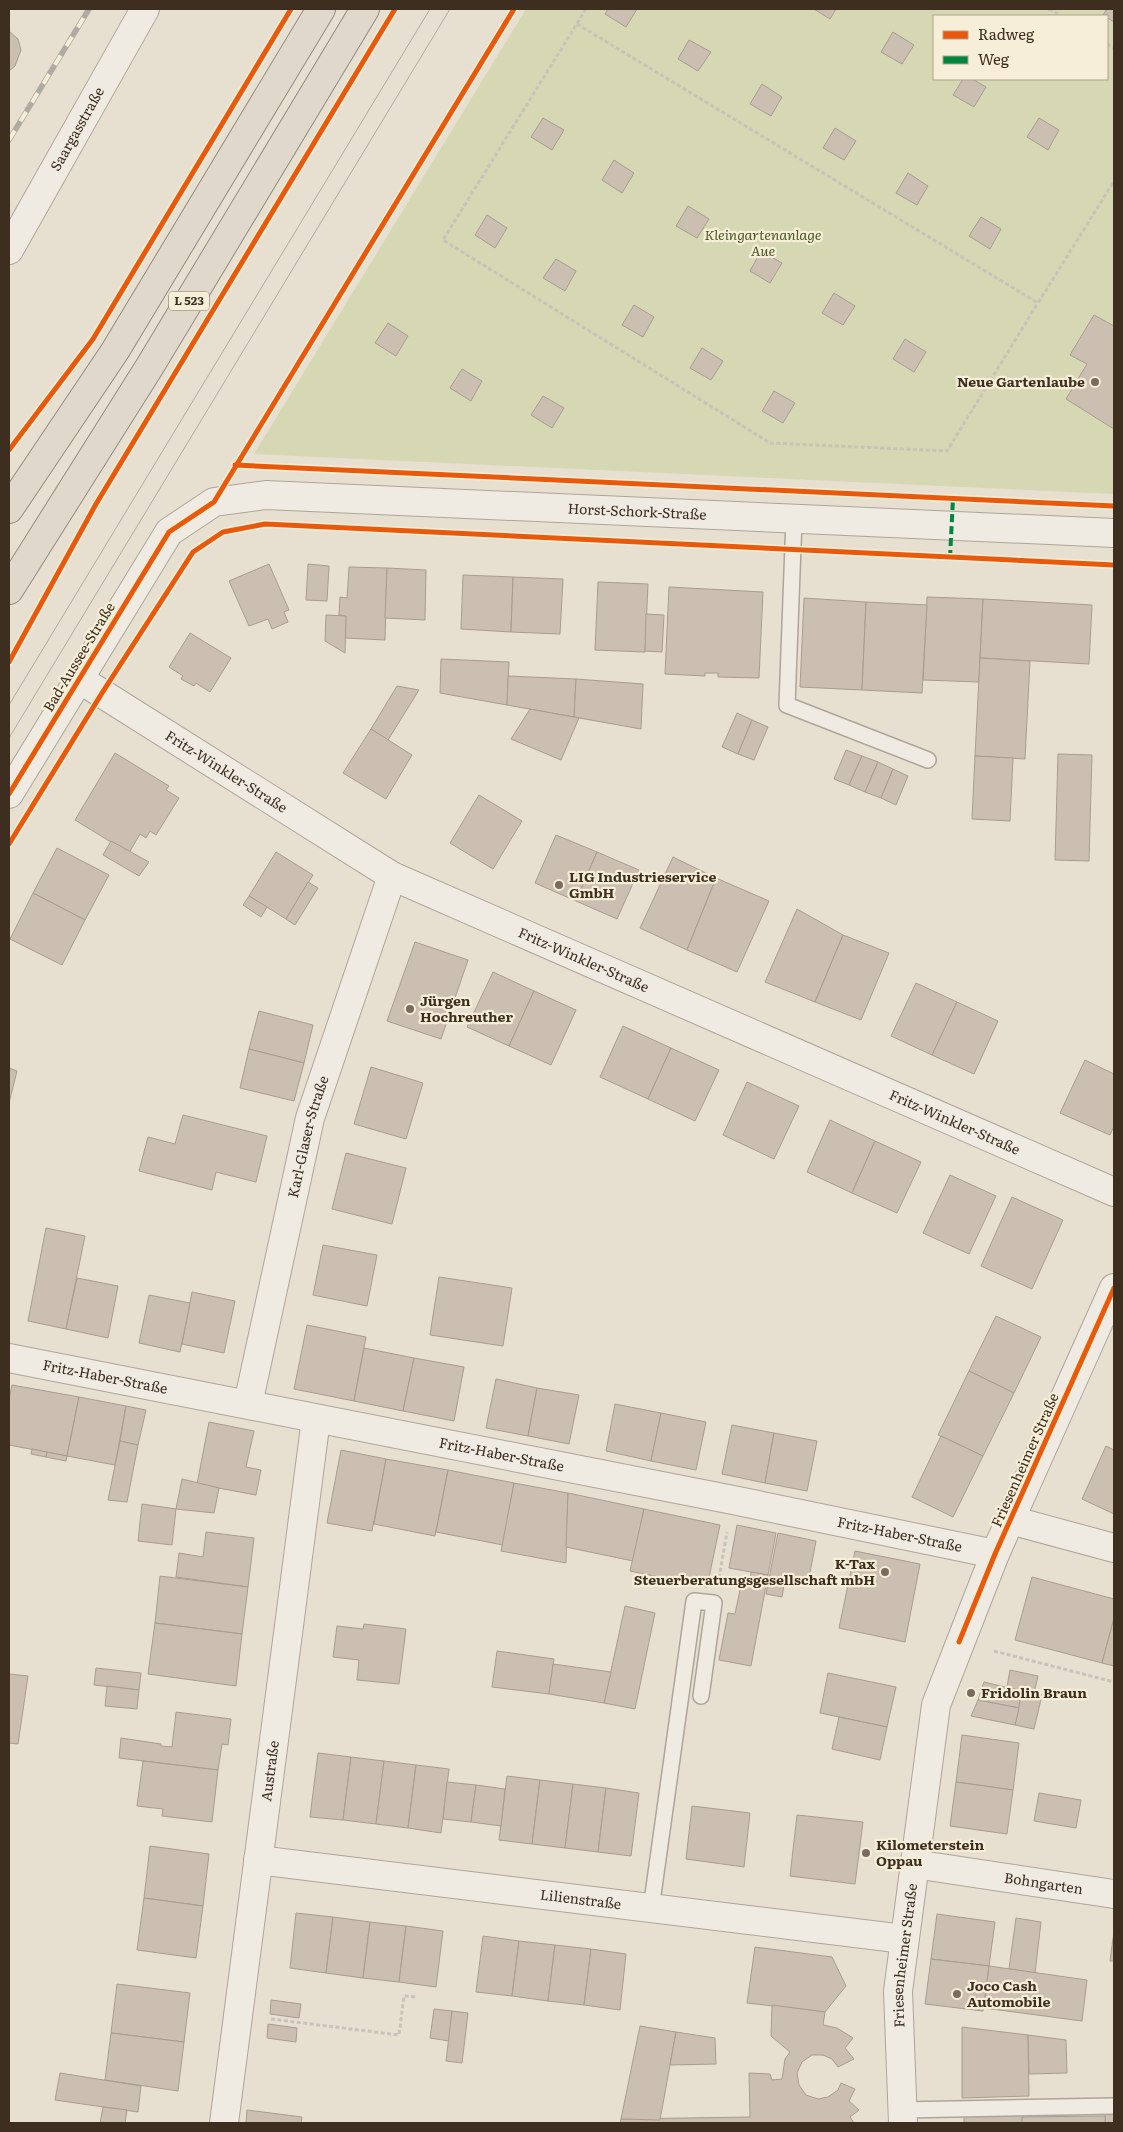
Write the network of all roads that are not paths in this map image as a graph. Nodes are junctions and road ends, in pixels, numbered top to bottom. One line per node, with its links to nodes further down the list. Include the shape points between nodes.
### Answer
1 (145, 9): 4 (street, Saargasstraße)
2 (320, 9): 5 (highway, L 523, via 115,351)
3 (365, 9): 9 (highway, L 523, via 150,366)
4 (9, 250)
5 (9, 509)
6 (794, 520): 7 (street, Horst-Schork-Straße, via 266,495 214,502); 8 (street, Horst-Schork-Straße); 11 (lane, via 786,705)
7 (169, 532): 10 (street, Bad-Aussee-Straße)
8 (1114, 533)
9 (9, 590)
10 (79, 679): 12 (street, Bad-Aussee-Straße); 13 (street, Fritz-Winkler-Straße)
11 (928, 760)
12 (9, 794)
13 (392, 876): 14 (street, Fritz-Winkler-Straße); 17 (street, Karl-Glaser-Straße, via 310,1118)
14 (1114, 1192)
15 (1114, 1288): 19 (street, Friesenheimer Straße)
16 (9, 1358): 17 (street, Fritz-Haber-Straße)
17 (248, 1404): 18 (street, Fritz-Haber-Straße)
18 (316, 1419): 21 (street, Fritz-Haber-Straße); 23 (street, Austraße)
19 (1010, 1520): 20 (street); 21 (street, Friesenheimer Straße)
20 (1114, 1548)
21 (995, 1554): 24 (street, Friesenheimer Straße, via 936,1705)
22 (701, 1696): 26 (lane, via 714,1603 694,1601)
23 (258, 1860): 26 (street, Lilienstraße); 30 (street, Austraße)
24 (914, 1864): 25 (street, Bohngarten); 27 (street, Friesenheimer Straße)
25 (1114, 1894)
26 (651, 1909): 27 (street, Lilienstraße)
27 (904, 1939): 29 (street, Friesenheimer Straße, via 898,1991)
28 (1114, 2106): 29 (lane)
29 (903, 2116)
30 (224, 2123)

